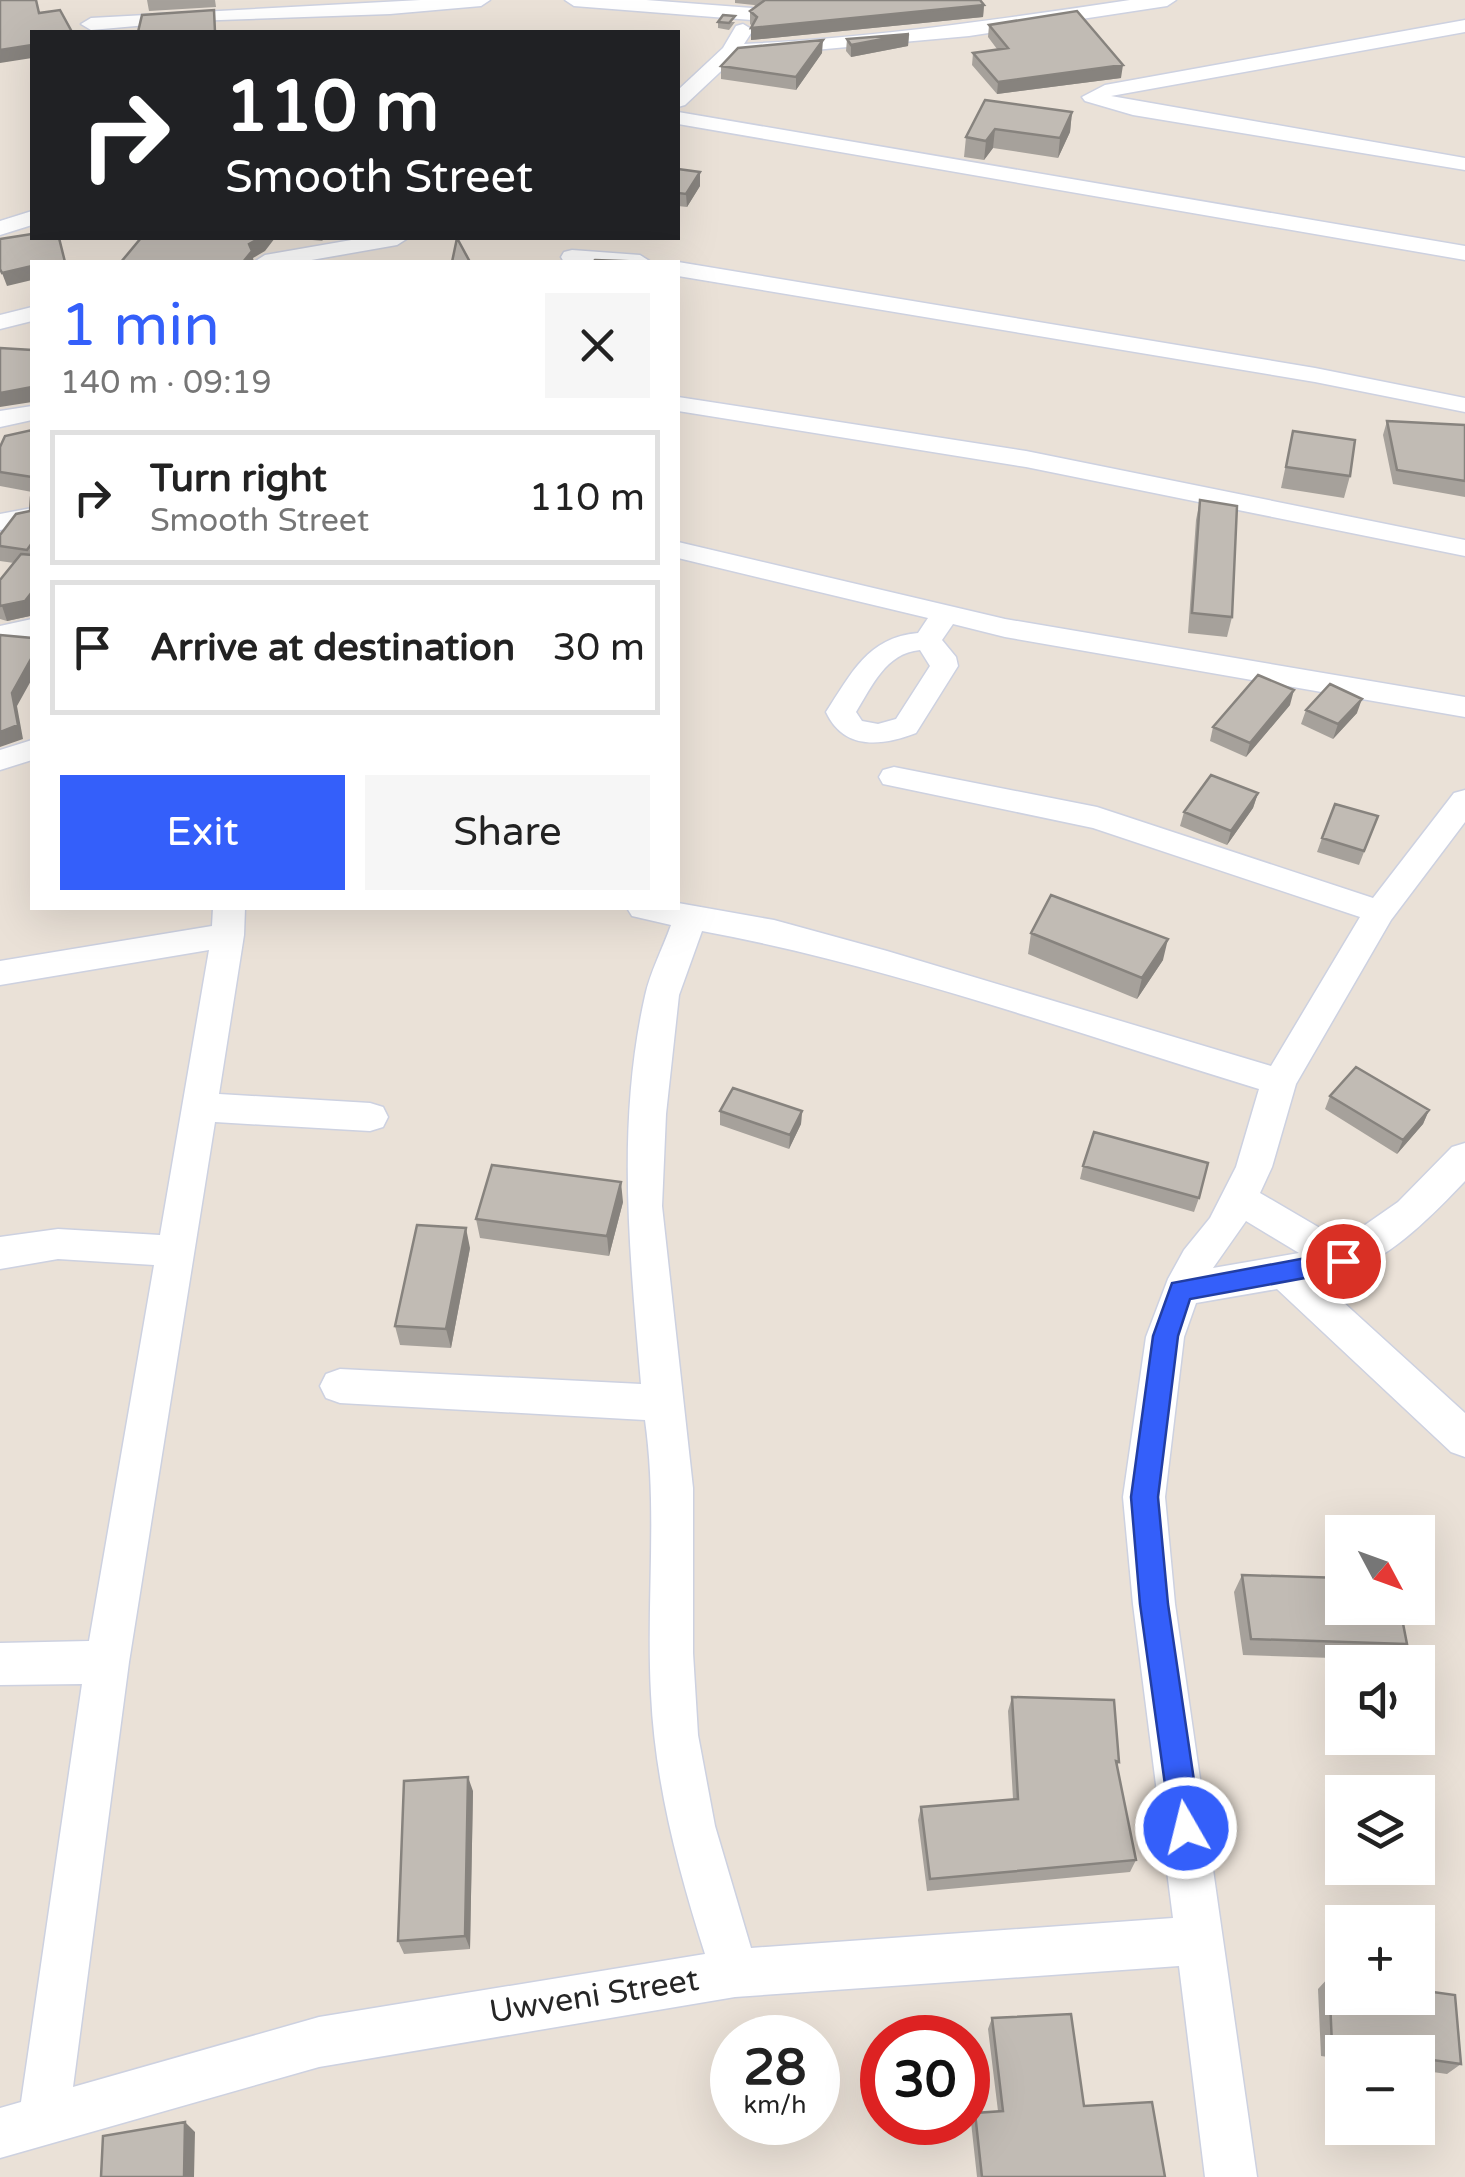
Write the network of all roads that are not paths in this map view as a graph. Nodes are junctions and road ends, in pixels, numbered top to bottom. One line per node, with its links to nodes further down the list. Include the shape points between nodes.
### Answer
1 (79, 0): 7 (street)
2 (481, 0): 7 (street, via 152,17)
3 (574, 0): 5 (street)
4 (1167, 0): 8 (street, via 969,30)
5 (758, 7): 8 (street)
6 (1465, 26): 11 (street, via 1092,97)
7 (94, 28)
8 (731, 51): 9 (street)
9 (680, 99)
10 (680, 118): 15 (street)
11 (1465, 164)
12 (30, 219): 13 (street)
13 (0, 228)
14 (386, 240): 16 (street)
15 (1465, 253)
16 (275, 260)
17 (680, 269): 21 (street)
18 (30, 314): 19 (street)
19 (0, 322)
20 (680, 404): 26 (street, via 1026,460)
21 (1465, 405)
22 (30, 413): 23 (street)
23 (0, 419)
24 (30, 516): 25 (street)
25 (0, 522)
26 (1465, 548)
27 (680, 550): 28 (street)
28 (946, 613): 31 (street); 32 (street)
29 (30, 628): 30 (street)
30 (0, 635)
31 (927, 641)
32 (1465, 707)
33 (30, 751): 34 (street)
34 (0, 760)
35 (894, 777): 38 (street, via 1097,818)
36 (1465, 800): 38 (street)
37 (655, 910): 39 (street)
38 (1380, 912): 42 (street)
39 (690, 916): 42 (street, via 887,962); 53 (street, via 662,995 648,1114 644,1206)
40 (228, 921): 41 (street); 43 (street)
41 (0, 972)
42 (1279, 1082): 46 (street)
43 (199, 1108): 44 (street); 47 (street)
44 (370, 1117)
45 (1465, 1157): 49 (street, via 1410,1213)
46 (1238, 1198): 49 (street); 51 (street)
47 (175, 1251): 48 (street, via 58,1244); 55 (street)
48 (0, 1253)
49 (1343, 1261): 50 (street)
50 (1285, 1272): 51 (street); 54 (street)
51 (1181, 1290): 57 (street, via 1165,1336 1144,1497)
52 (340, 1386): 53 (street)
53 (664, 1406): 58 (street, via 673,1457 676,1734 699,1864)
54 (1465, 1439)
55 (106, 1662): 56 (street); 59 (street)
56 (0, 1664)
57 (1202, 1940): 58 (street, Uwveni Street); 60 (street)
58 (735, 1973): 59 (street, Uwveni Street, via 319,2042)
59 (21, 2128)
60 (1231, 2177)

